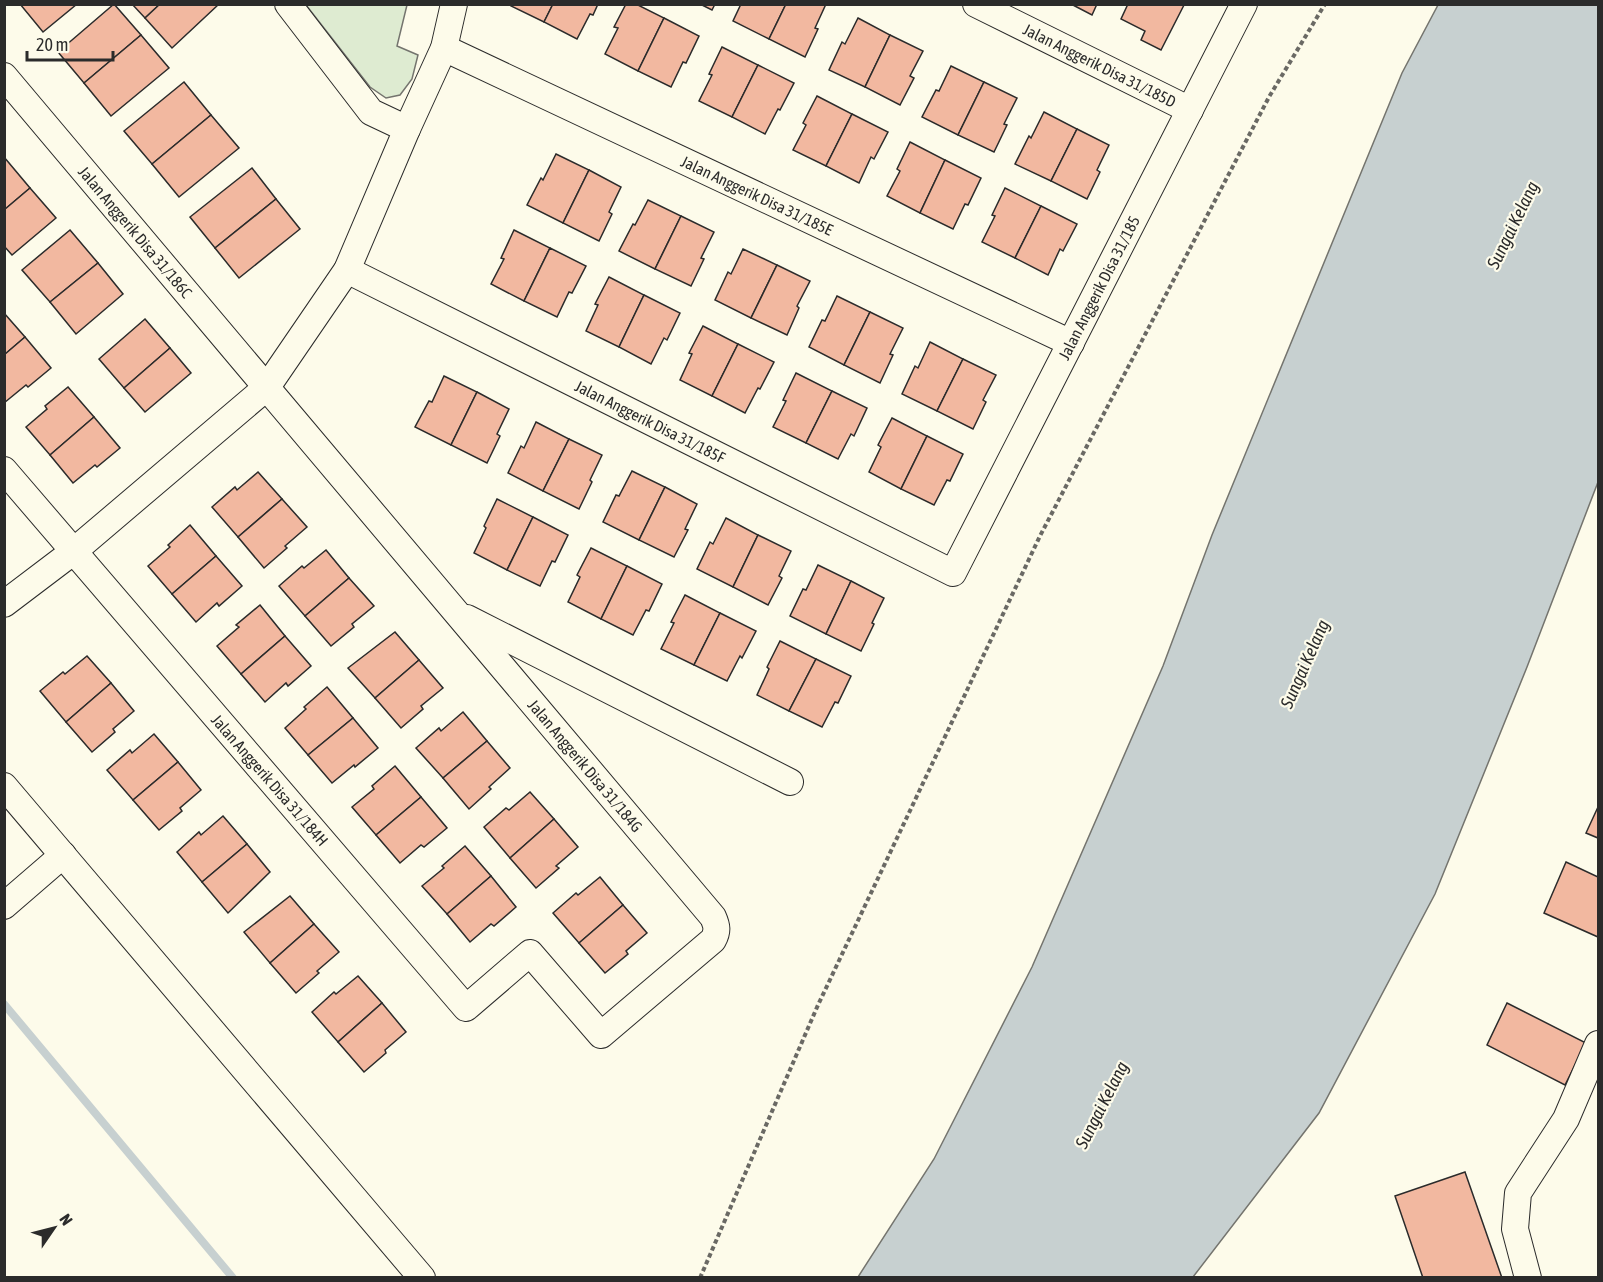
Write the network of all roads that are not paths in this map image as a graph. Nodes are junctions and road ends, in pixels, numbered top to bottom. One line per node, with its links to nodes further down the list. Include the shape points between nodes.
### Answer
1 (288, 4): 8 (street, via 371,112)
2 (454, 4): 5 (street)
3 (976, 4): 7 (street, Jalan Anggerik Disa 31/185D)
4 (1244, 4): 7 (street, Jalan Anggerik Disa 31/185)
5 (444, 48): 8 (street); 10 (street, Jalan Anggerik Disa 31/185E)
6 (4, 76): 11 (street, Jalan Anggerik Disa 31/186C)
7 (1190, 110): 10 (street, Jalan Anggerik Disa 31/185)
8 (407, 129): 9 (street)
9 (347, 270): 11 (street); 14 (street, Jalan Anggerik Disa 31/185F)
10 (1071, 343): 14 (street, Jalan Anggerik Disa 31/185)
11 (267, 387): 13 (street); 16 (street, Jalan Anggerik Disa 31/184G)
12 (4, 470): 13 (street, Jalan Anggerik Disa 31/184H)
13 (74, 551): 15 (street); 21 (street, Jalan Anggerik Disa 31/184H, via 466,1008 530,953 601,1035 712,940 717,926)
14 (953, 573)
15 (4, 604)
16 (458, 613): 17 (street, Jalan Anggerik Disa 31/184G); 21 (street, Jalan Anggerik Disa 31/184G)
17 (790, 782)
18 (4, 786): 19 (street)
19 (63, 855): 20 (street); 23 (street)
20 (4, 906)
21 (713, 917)
22 (1599, 1044): 24 (street, via 1566,1119 1518,1192 1515,1228)
23 (422, 1278)
24 (1528, 1278)

